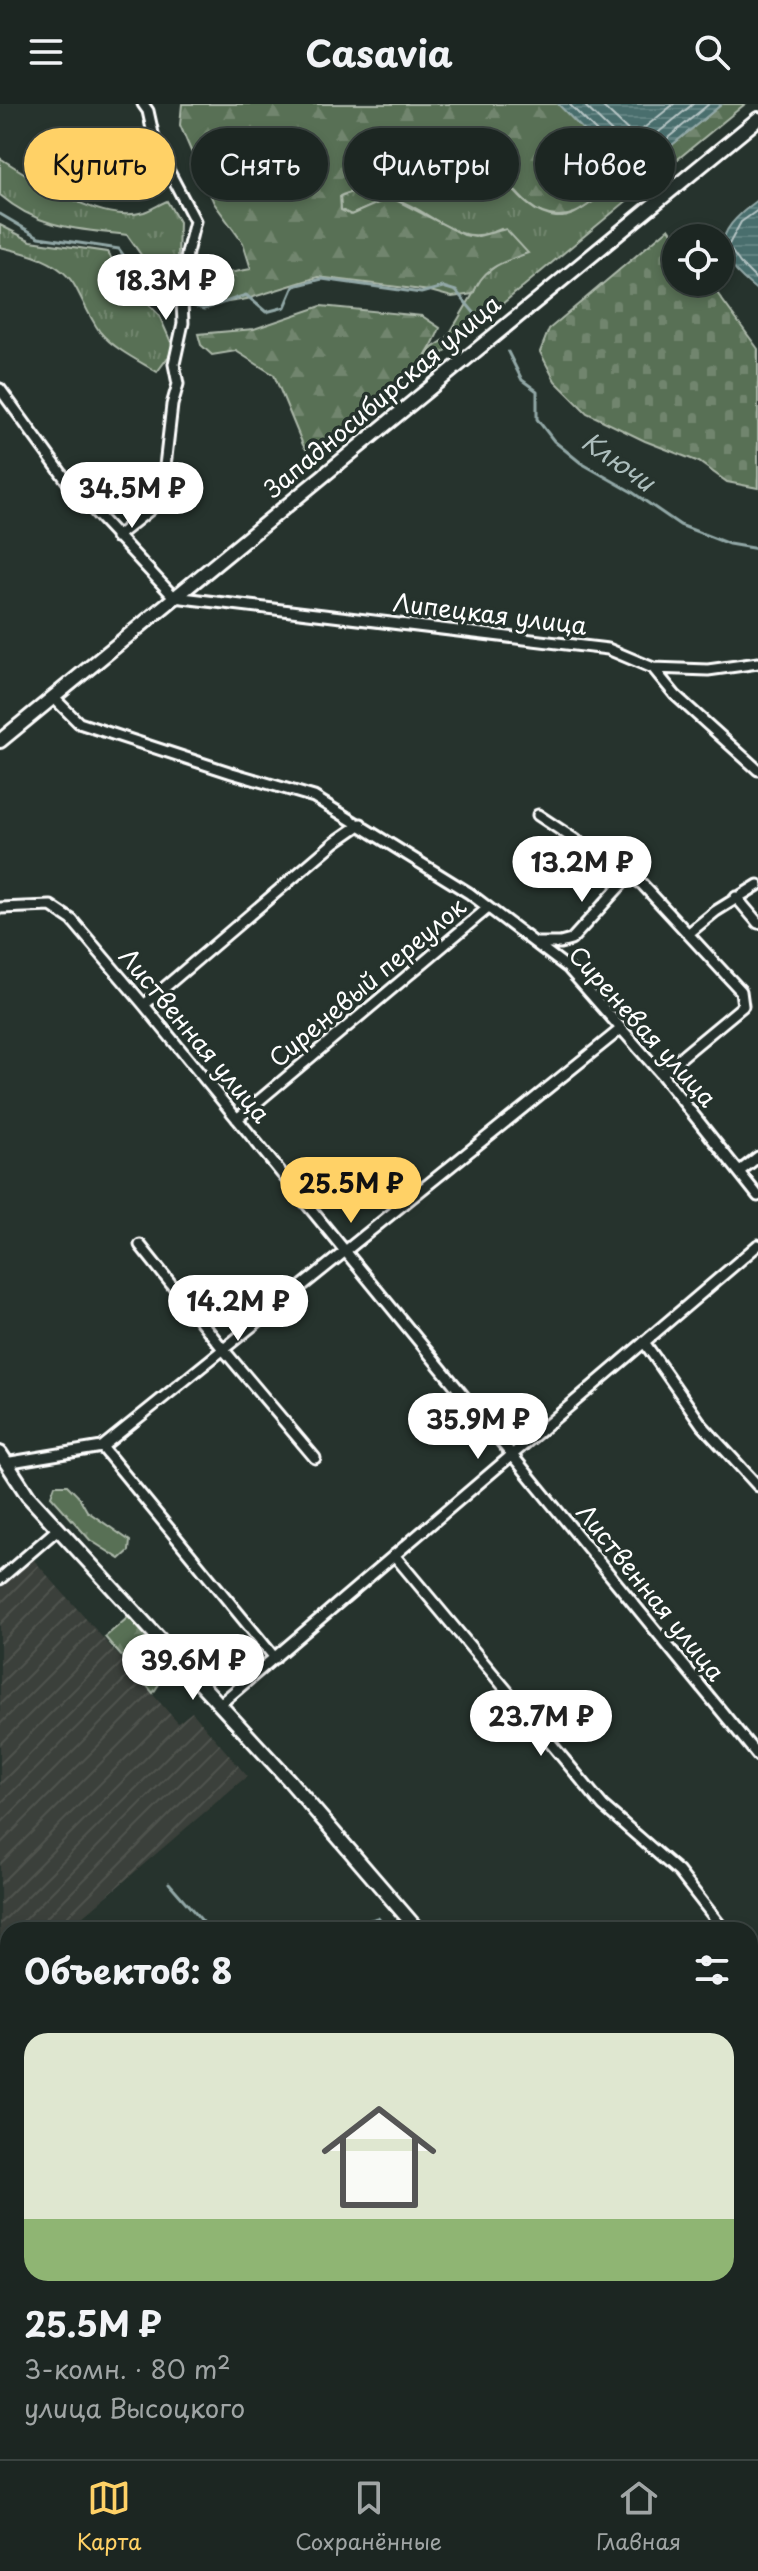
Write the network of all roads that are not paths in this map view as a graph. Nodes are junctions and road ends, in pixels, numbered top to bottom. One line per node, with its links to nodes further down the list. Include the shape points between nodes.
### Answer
1 (143, 104): 4 (street, via 161,158 195,221 187,253 183,323 174,364 178,384 165,466 151,509)
2 (758, 119): 5 (main road, Западносибирская улица)
3 (0, 389): 4 (street, via 70,485)
4 (116, 537): 5 (street)
5 (174, 597): 7 (street, Липецкая улица, via 608,649); 8 (main road, Западносибирская улица)
6 (758, 663): 7 (street, via 708,670)
7 (653, 668): 10 (street, Липецкая улица, via 675,695)
8 (53, 697): 9 (main road, Западносибирская улица); 12 (street, Сиреневая улица, via 79,723 314,797)
9 (0, 741)
10 (758, 770)
11 (538, 815): 13 (street)
12 (361, 824): 17 (street, Сиреневая улица); 21 (street)
13 (630, 875): 19 (street); 20 (street, via 571,940)
14 (758, 885): 15 (street)
15 (736, 897): 18 (street); 19 (street)
16 (0, 908): 21 (street, Лиственная улица, via 51,906 72,920)
17 (488, 908): 20 (street, Сиреневая улица); 24 (street, Сиреневый переулок)
18 (758, 923)
19 (689, 933): 23 (street, via 741,991 743,1006)
20 (537, 943): 22 (street, Сиреневая улица, via 568,968)
21 (144, 1005): 24 (street, Лиственная улица)
22 (621, 1029): 23 (street, Сиреневая улица); 30 (street)
23 (661, 1074): 26 (street, Сиреневая улица)
24 (237, 1119): 30 (street, Лиственная улица)
25 (758, 1157): 26 (street)
26 (740, 1171): 27 (street, Сиреневая улица)
27 (758, 1196)
28 (140, 1245): 32 (street)
29 (758, 1245): 31 (street)
30 (345, 1251): 32 (street); 34 (street, Лиственная улица)
31 (644, 1342): 34 (street); 37 (street, via 702,1425)
32 (223, 1349): 33 (street); 36 (street)
33 (102, 1447): 35 (street); 41 (street)
34 (510, 1455): 39 (street); 43 (street, Лиственная улица)
35 (2, 1458): 38 (main road)
36 (315, 1458)
37 (758, 1486)
38 (59, 1528): 40 (street); 42 (main road)
39 (394, 1555): 41 (street); 45 (street, via 603,1806 679,1872)
40 (0, 1579)
41 (275, 1658): 42 (street)
42 (220, 1704): 44 (main road)
43 (758, 1756)
44 (411, 1922)
45 (718, 1922)

